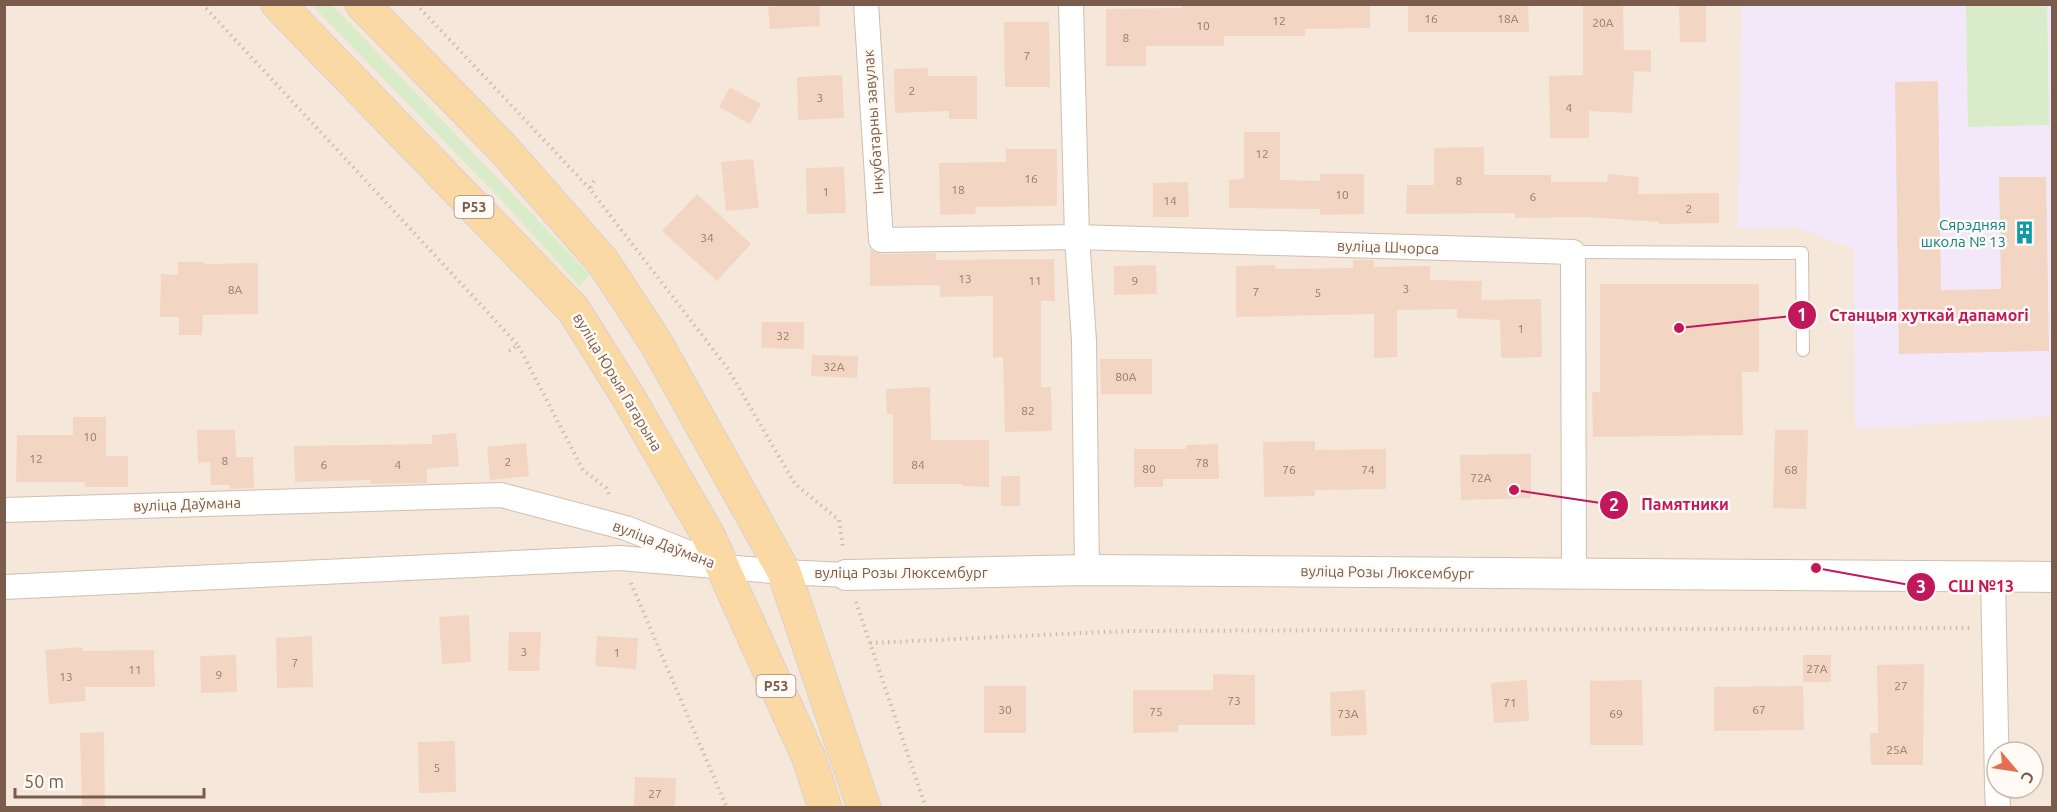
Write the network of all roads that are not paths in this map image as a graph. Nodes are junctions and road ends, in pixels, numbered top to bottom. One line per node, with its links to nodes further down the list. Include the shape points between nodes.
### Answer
1 (278, 4): 10 (main road, вуліца Юрыя Гагарына / Р53, via 573,309 708,535)
2 (362, 4): 12 (main road, Р53, via 500,146 603,262 656,343)
3 (866, 4): 6 (street, Інкубатарны завулак)
4 (1071, 4): 5 (street)
5 (1077, 237): 6 (street, вуліца Шчорса); 7 (street, вуліца Шчорса); 11 (street, via 1084,341)
6 (881, 240)
7 (1573, 252): 8 (lane, via 1802,253); 13 (street)
8 (1803, 351)
9 (4, 510): 10 (street, вуліца Даўмана, via 501,495 626,528)
10 (721, 566): 12 (street, вуліца Розы Люксембург); 17 (street, вуліца Даўмана, via 620,558); 19 (main road, вуліца Юрыя Гагарына / Р53, via 808,758)
11 (1087, 570): 13 (street, вуліца Розы Люксембург); 14 (street, вуліца Розы Люксембург)
12 (784, 572): 14 (street, вуліца Розы Люксембург); 20 (main road, Р53)
13 (1574, 574): 15 (street, вуліца Розы Люксембург)
14 (846, 575)
15 (1993, 576): 16 (street, вуліца Розы Люксембург); 18 (street)
16 (2052, 577)
17 (4, 587)
18 (1996, 740)
19 (825, 807)
20 (864, 807)

